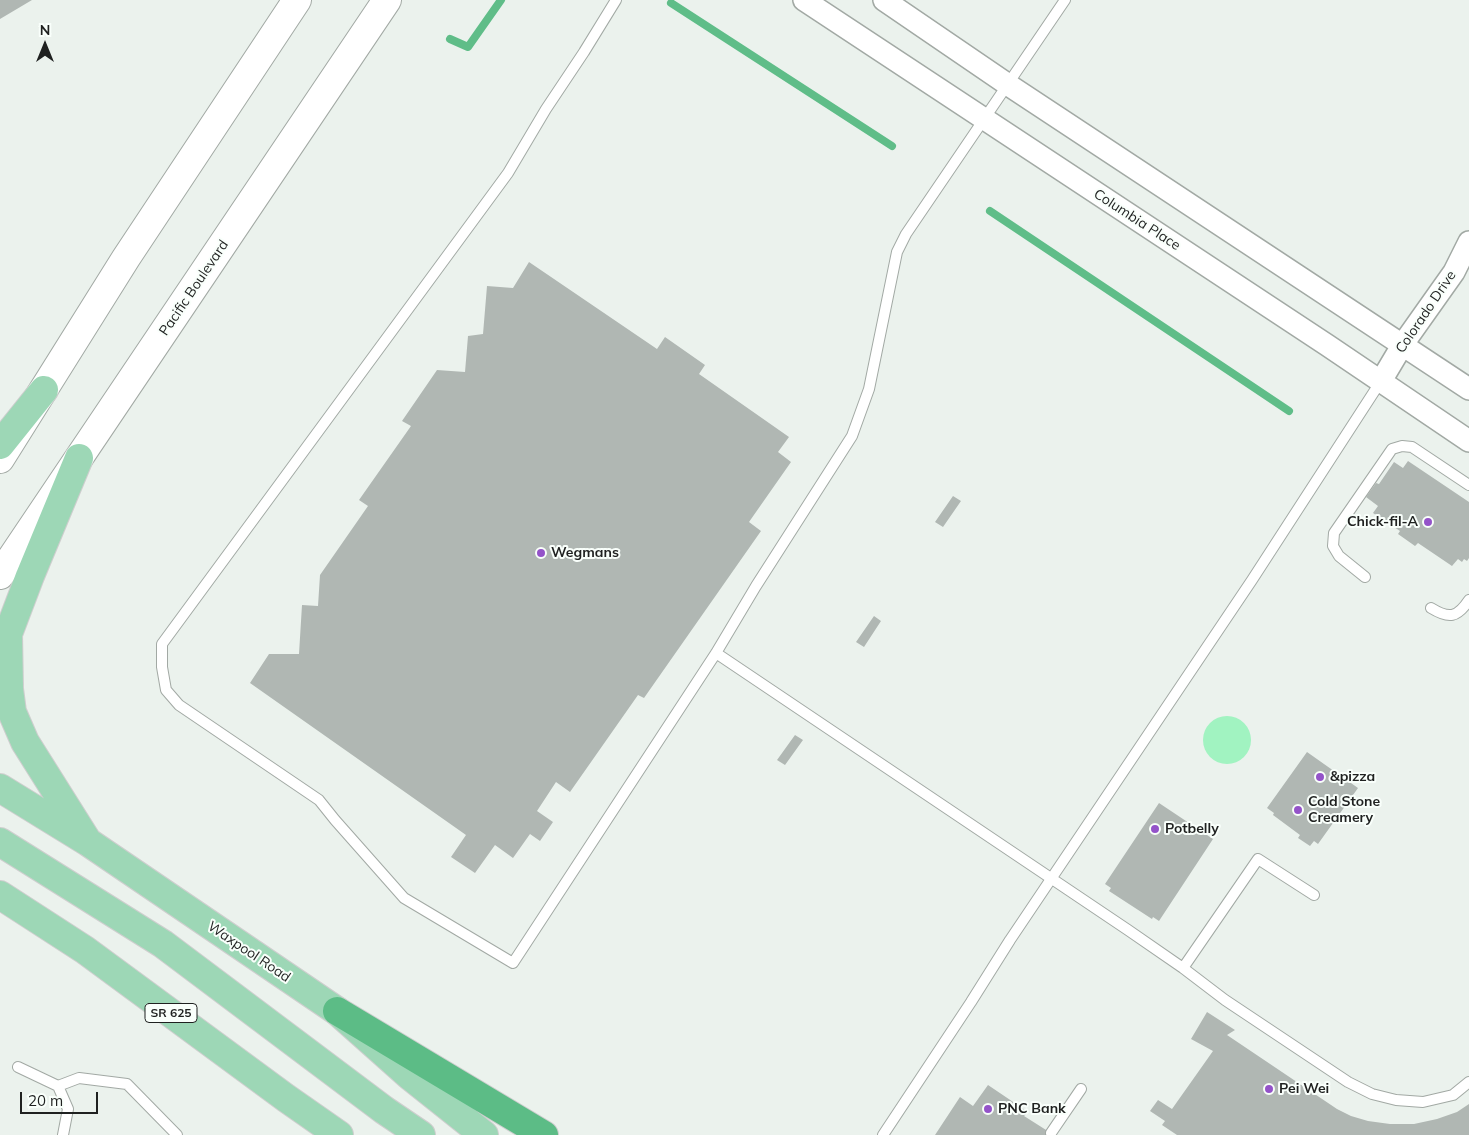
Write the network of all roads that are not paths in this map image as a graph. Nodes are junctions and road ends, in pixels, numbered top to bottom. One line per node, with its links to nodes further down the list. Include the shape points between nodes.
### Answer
1 (298, 0): 13 (main road, via 126,258)
2 (388, 0): 16 (main road, Pacific Boulevard)
3 (616, 0): 23 (lane, via 508,173 162,644 162,667 166,690 179,705 319,800 404,898 513,963)
4 (804, 0): 8 (street, Columbia Place)
5 (884, 0): 7 (street)
6 (1065, 0): 7 (lane)
7 (1007, 84): 8 (lane); 10 (street)
8 (984, 119): 11 (street, Columbia Place); 23 (lane, via 897,252 869,389 852,436)
9 (1469, 242): 10 (street, Colorado Drive, via 1454,272)
10 (1403, 344): 11 (street, Colorado Drive); 12 (street)
11 (1381, 381): 14 (street, Columbia Place); 27 (lane)
12 (1469, 389)
13 (44, 390): 15 (main road); 17 (main road)
14 (1469, 441)
15 (0, 445)
16 (79, 458): 19 (main road, Pacific Boulevard); 26 (main road, via 8,634 9,690 12,712 25,742)
17 (0, 459)
18 (1469, 484): 20 (lane, via 1412,447 1392,449 1334,533 1333,546 1339,556)
19 (0, 575)
20 (1365, 577)
21 (1469, 600): 22 (lane, via 1454,615 1443,616)
22 (1430, 608)
23 (716, 653): 27 (lane)
24 (0, 788): 26 (main road, Waxpool Road)
25 (0, 842): 40 (main road, via 162,944)
26 (88, 842): 31 (main road, Waxpool Road)
27 (1052, 879): 30 (lane); 43 (lane)
28 (0, 895): 39 (main road, SR 625, via 85,950)
29 (1314, 895): 30 (lane, via 1258,859)
30 (1183, 968): 33 (lane, via 1225,1000 1348,1082 1372,1094 1423,1102 1453,1095)
31 (337, 1011): 41 (main road, Waxpool Road, via 410,1076); 42 (highway)
32 (18, 1067): 34 (lane)
33 (1469, 1082)
34 (58, 1086): 37 (lane, via 68,1109); 38 (lane, via 79,1078 127,1084)
35 (1081, 1089): 36 (lane)
36 (1051, 1133)
37 (63, 1135)
38 (177, 1135)
39 (339, 1135)
40 (421, 1135)
41 (484, 1135)
42 (544, 1135)
43 (883, 1135)

